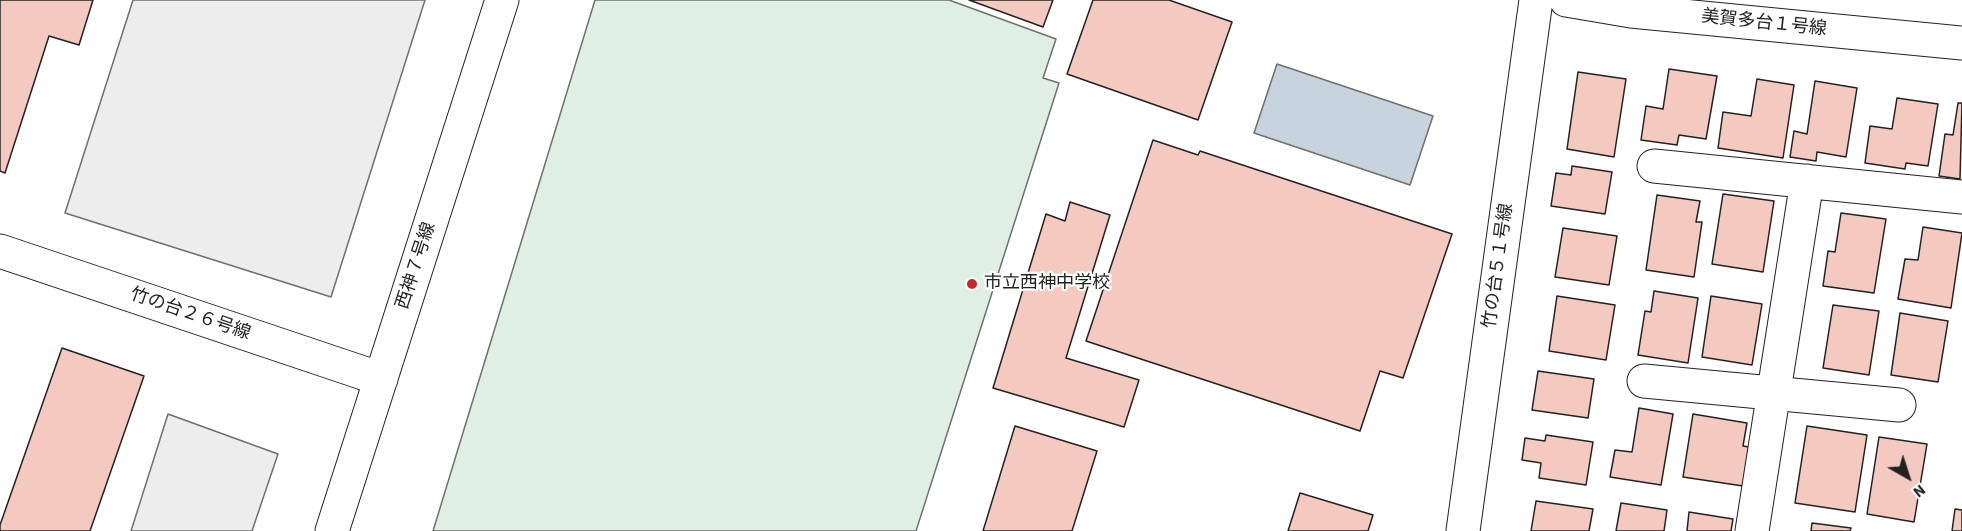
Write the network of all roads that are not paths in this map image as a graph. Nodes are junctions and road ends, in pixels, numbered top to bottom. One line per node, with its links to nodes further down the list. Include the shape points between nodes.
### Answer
1 (501, 0): 9 (street, 西神７号線)
2 (1536, 0): 14 (street, 竹の台５１号線)
3 (1566, 0): 4 (street, 美賀多台１号線, via 1631,11)
4 (1962, 43)
5 (1654, 166): 6 (street)
6 (1807, 181): 7 (street); 11 (street)
7 (1962, 197)
8 (0, 250): 9 (street, 竹の台２６号線)
9 (381, 379): 13 (street, 西神７号線)
10 (1644, 381): 11 (street)
11 (1773, 394): 12 (street); 15 (street)
12 (1899, 405)
13 (332, 531)
14 (1463, 531)
15 (1752, 531)

